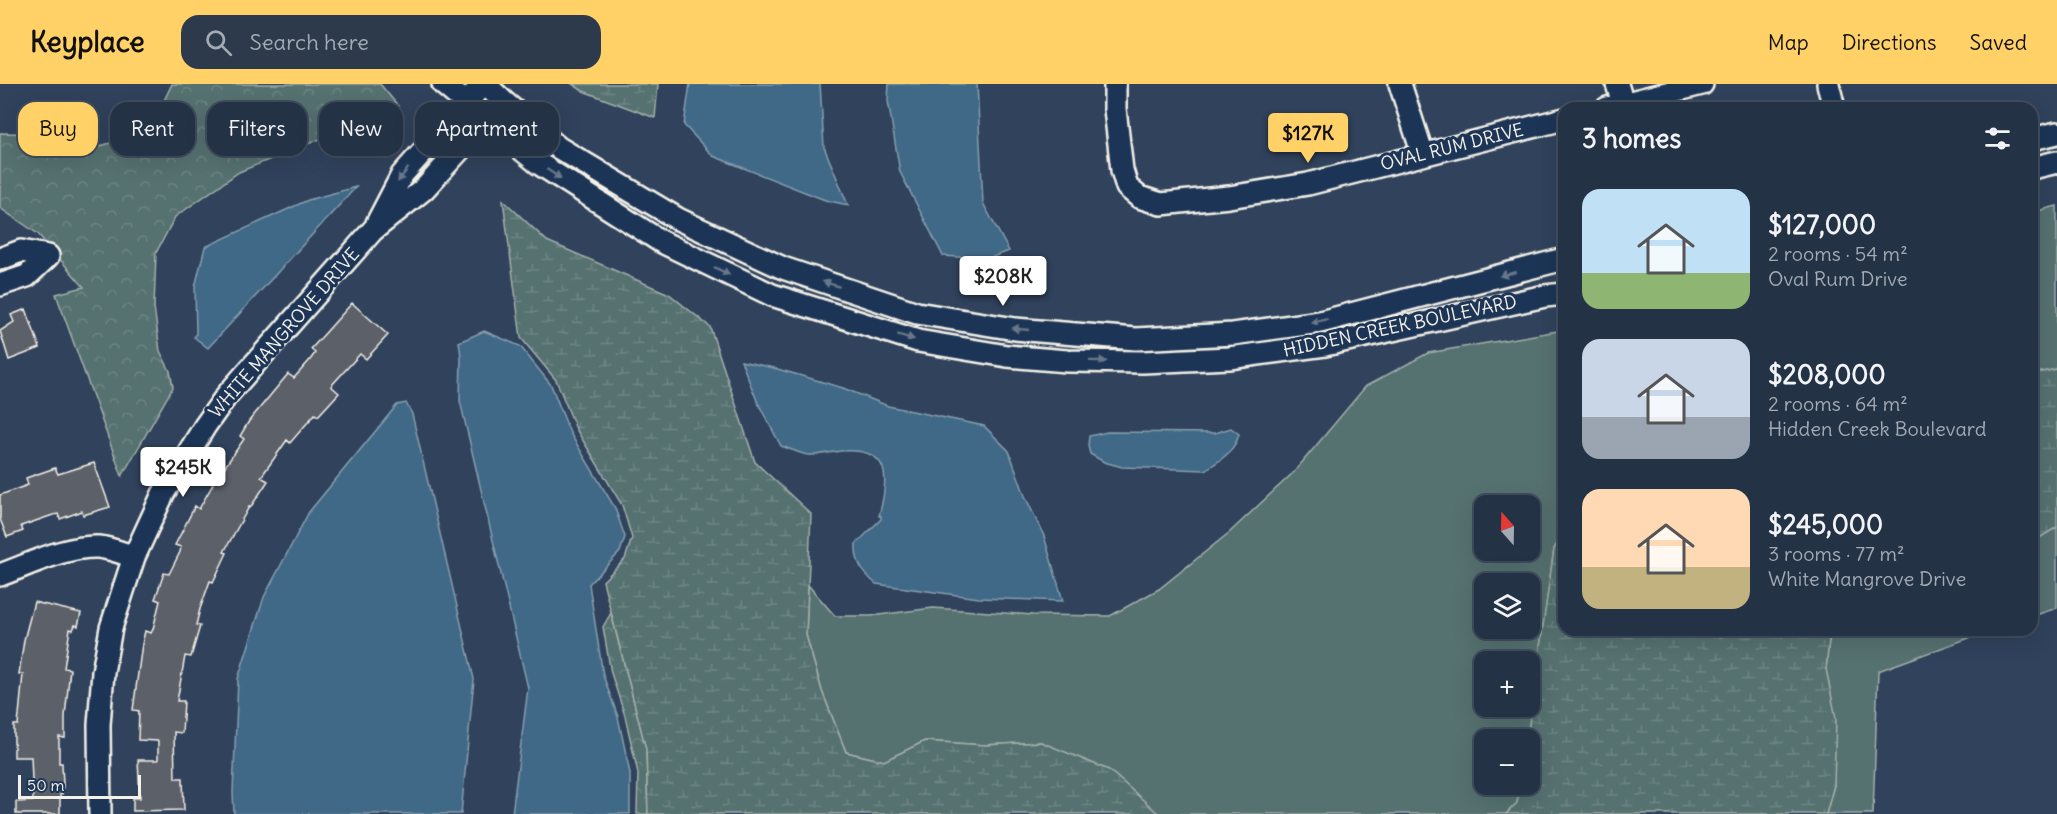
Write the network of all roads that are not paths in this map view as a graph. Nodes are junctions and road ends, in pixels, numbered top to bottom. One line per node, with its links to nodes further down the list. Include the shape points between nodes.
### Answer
1 (443, 84): 8 (street, HIDDEN CREEK BOULEVARD)
2 (484, 84): 9 (street, WHITE MANGROVE DRIVE); 10 (street, HIDDEN CREEK BOULEVARD)
3 (1115, 84): 16 (street, OVAL RUM DRIVE, via 1127,187 1139,197 1161,204 1308,184)
4 (1400, 84): 16 (street)
5 (1702, 84): 7 (street)
6 (1828, 84): 11 (street)
7 (1616, 99)
8 (463, 102)
9 (467, 102)
10 (504, 102)
11 (1832, 102)
12 (1558, 121): 16 (street, OVAL RUM DRIVE)
13 (2057, 133): 14 (street)
14 (2038, 138)
15 (559, 148): 24 (street, HIDDEN CREEK BOULEVARD, one-way to 15, via 1320,322 1233,334 1136,339 1015,329 917,313 783,268 678,219)
16 (1423, 155)
17 (419, 156): 22 (street, WHITE MANGROVE DRIVE, one-way to 22, via 402,175)
18 (454, 156): 22 (street, WHITE MANGROVE DRIVE, via 424,189)
19 (529, 156): 26 (street, HIDDEN CREEK BOULEVARD, one-way to 26, via 660,241 772,295 918,341 1007,356 1143,362 1229,358 1325,345)
20 (2057, 162): 21 (street)
21 (2038, 167)
22 (373, 230): 27 (street, WHITE MANGROVE DRIVE, via 227,395 163,494)
23 (0, 259): 25 (street, via 21,251 48,256 27,276)
24 (1558, 261)
25 (0, 285)
26 (1558, 295)
27 (134, 557): 28 (street, via 110,549 87,548); 29 (street, WHITE MANGROVE DRIVE, via 111,628 103,672)
28 (0, 575)
29 (100, 814)

